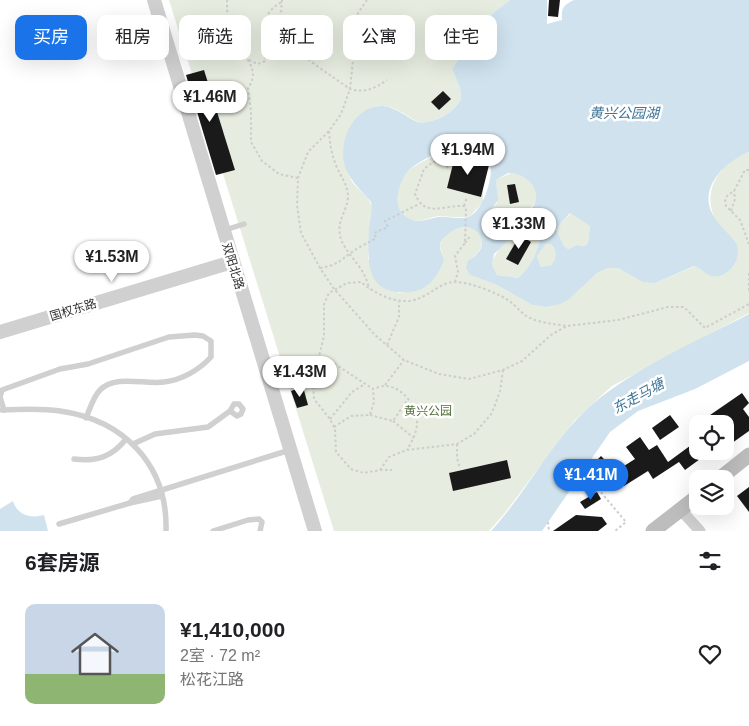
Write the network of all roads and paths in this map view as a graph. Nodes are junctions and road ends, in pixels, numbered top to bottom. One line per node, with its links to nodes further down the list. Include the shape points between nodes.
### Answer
1 (154, 0): 23 (street, 双阳北路)
2 (227, 0): 5 (path)
3 (367, 0): 12 (path, via 358,14)
4 (282, 1): 6 (path); 7 (path)
5 (229, 15)
6 (266, 15)
7 (281, 15)
8 (248, 60): 9 (path, via 258,64); 16 (path, via 254,71 248,88 251,142 262,161 279,174)
9 (265, 60)
10 (310, 60): 12 (path)
11 (386, 80): 12 (path, via 374,89)
12 (350, 90): 13 (path, via 341,114)
13 (329, 131): 16 (path, via 308,152); 27 (path, via 330,150 345,182 348,198 339,220 340,236)
14 (448, 168): 19 (path, via 443,162 433,162 424,169 414,194)
15 (749, 170): 17 (path, via 745,170)
16 (298, 178): 29 (path, via 301,233)
17 (734, 191): 21 (path); 21 (path, via 725,200)
18 (467, 196): 20 (path)
19 (419, 204): 20 (path, via 428,209); 27 (path, via 385,221 388,227 374,233 376,238)
20 (464, 206): 25 (path)
21 (731, 211): 26 (path, via 740,220)
22 (244, 224): 23 (lane)
23 (223, 230): 28 (street, 双阳北路)
24 (471, 235): 25 (path)
25 (465, 243): 31 (path, via 455,256 458,272)
26 (749, 244)
27 (351, 253): 29 (path, via 334,266); 33 (path, via 367,278)
28 (232, 262): 38 (street, 国权东路); 58 (street, 双阳北路)
29 (320, 268): 32 (path)
30 (749, 273): 34 (path)
31 (455, 282): 35 (path, via 438,287 417,300); 37 (path, via 492,291 527,317)
32 (334, 289): 33 (path, via 347,283 361,282); 39 (path); 40 (path, via 324,304)
33 (369, 289): 35 (path)
34 (749, 291)
35 (398, 302): 39 (path, via 399,317)
36 (749, 304): 37 (path, via 705,328 684,307 668,307 644,315)
37 (567, 326): 42 (path, via 551,335 522,361)
38 (0, 332)
39 (387, 345): 41 (path)
40 (320, 359): 43 (path, via 335,364); 51 (path, via 313,380 314,399)
41 (404, 360): 42 (path, via 439,374 469,379); 44 (path)
42 (503, 370): 57 (path, via 492,413 474,434)
43 (365, 383): 45 (path); 51 (path, via 352,392)
44 (385, 386): 45 (path); 46 (path)
45 (373, 390): 49 (path)
46 (408, 399): 52 (path); 54 (path, via 414,406 417,421)
47 (2, 410): 50 (lane, via 60,411); 50 (lane, via 2,390 60,369 88,364 178,335 203,336 211,341 211,357 192,373 162,382 110,384 96,395)
48 (230, 411): 56 (lane, via 208,427 155,434)
49 (370, 415): 52 (path); 53 (path, via 351,416)
50 (86, 418): 55 (lane)
51 (330, 419): 53 (path)
52 (393, 421): 54 (path)
53 (334, 427): 63 (path, via 336,452 350,469 364,473)
54 (414, 438): 59 (path)
55 (126, 440): 56 (lane); 61 (lane, via 120,448 103,458)
56 (133, 444): 67 (lane, via 149,462)
57 (457, 444): 59 (path); 62 (path)
58 (290, 450): 67 (lane); 75 (street, 双阳北路)
59 (407, 450): 63 (path, via 389,457)
60 (749, 455): 65 (main road)
61 (74, 459)
62 (460, 468)
63 (380, 470): 64 (path)
64 (392, 470)
65 (730, 470)
66 (588, 477): 77 (path, via 626,522)
67 (161, 493): 71 (lane, via 132,499 130,503); 72 (lane)
68 (689, 502): 69 (main road)
69 (680, 509): 78 (main road); 79 (street)
70 (548, 522): 76 (path)
71 (59, 524)
72 (166, 531)
73 (213, 531): 74 (lane, via 255,519 262,522)
74 (260, 531)
75 (315, 531)
76 (549, 531)
77 (615, 531)
78 (653, 531)
79 (700, 531)

